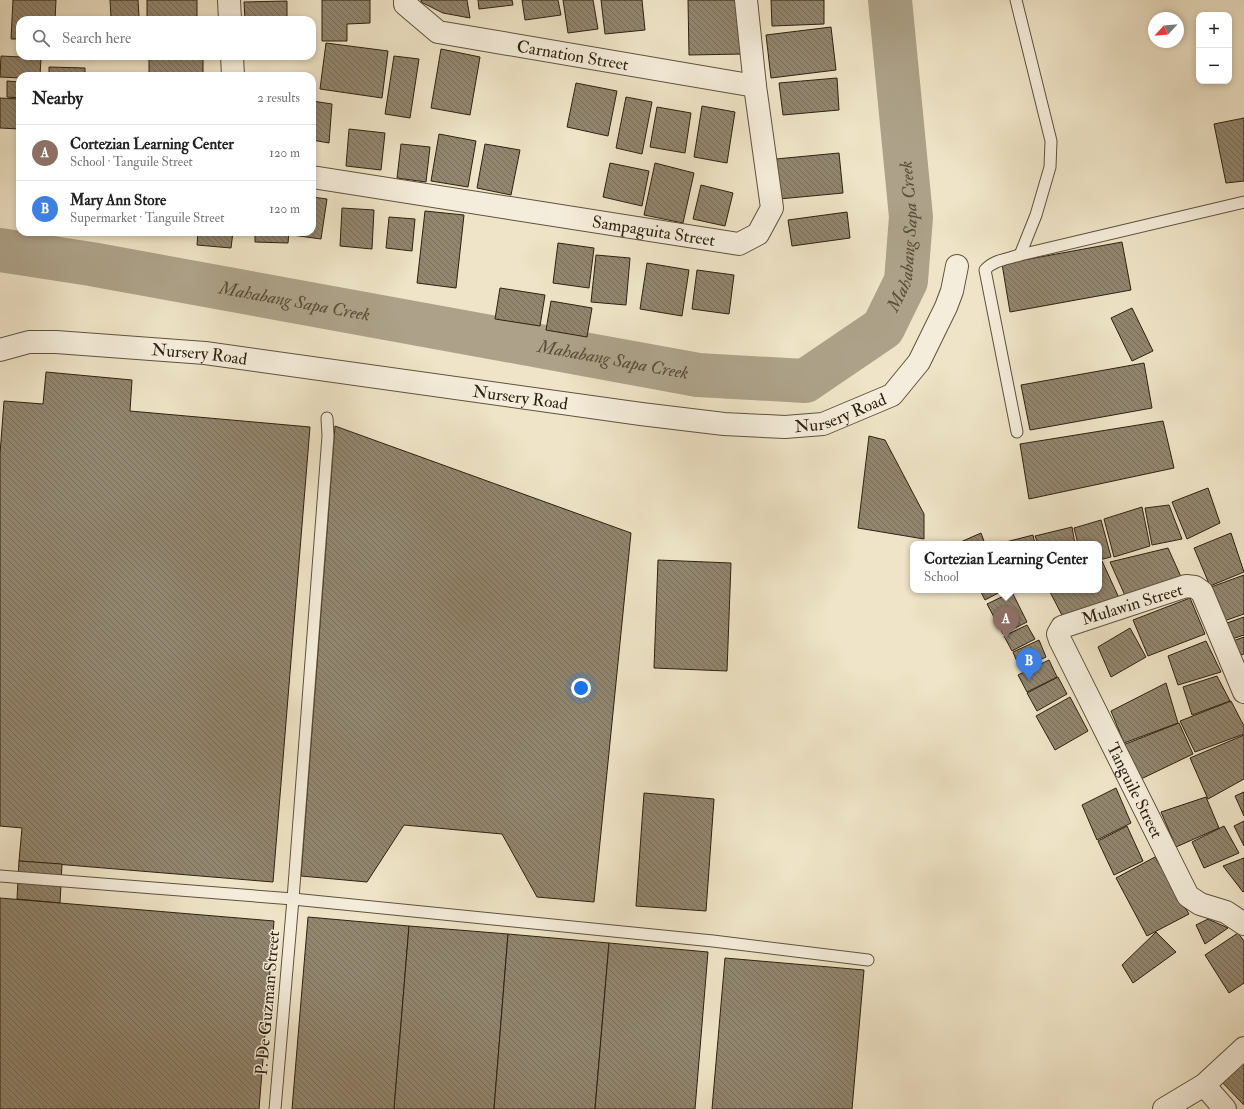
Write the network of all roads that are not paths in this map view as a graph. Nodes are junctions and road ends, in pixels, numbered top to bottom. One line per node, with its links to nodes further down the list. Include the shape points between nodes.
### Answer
1 (229, 0): 5 (street)
2 (405, 0): 8 (street, Carnation Street, via 405,4 438,32)
3 (746, 0): 8 (street, Sampaguita Street)
4 (1016, 0): 11 (lane, via 1051,142 1050,167 1036,215)
5 (230, 16)
6 (232, 60): 7 (street)
7 (233, 72)
8 (755, 86): 9 (street, Sampaguita Street, via 772,208 758,234 739,244)
9 (316, 178)
10 (1244, 202): 11 (lane)
11 (1020, 255): 15 (lane, via 992,263 985,270)
12 (957, 266): 13 (street, Nursery Road, via 952,291 919,362 892,396 823,424 786,427 724,424 205,353 56,342 29,342)
13 (0, 350)
14 (328, 418): 19 (lane, P. De Guzman Street)
15 (1017, 432)
16 (1062, 627): 17 (street, Mulawin Street, via 1186,586 1195,587 1202,592); 20 (street, Tanguile Street, via 1058,634 1060,640 1188,896 1200,904 1226,912)
17 (1244, 692)
18 (0, 876): 19 (lane)
19 (293, 899): 21 (lane, via 714,941); 24 (lane, P. De Guzman Street)
20 (1244, 924)
21 (868, 960)
22 (1244, 1048): 23 (street)
23 (1204, 1085): 25 (street); 26 (street)
24 (275, 1109)
25 (1164, 1109)
26 (1225, 1109)

